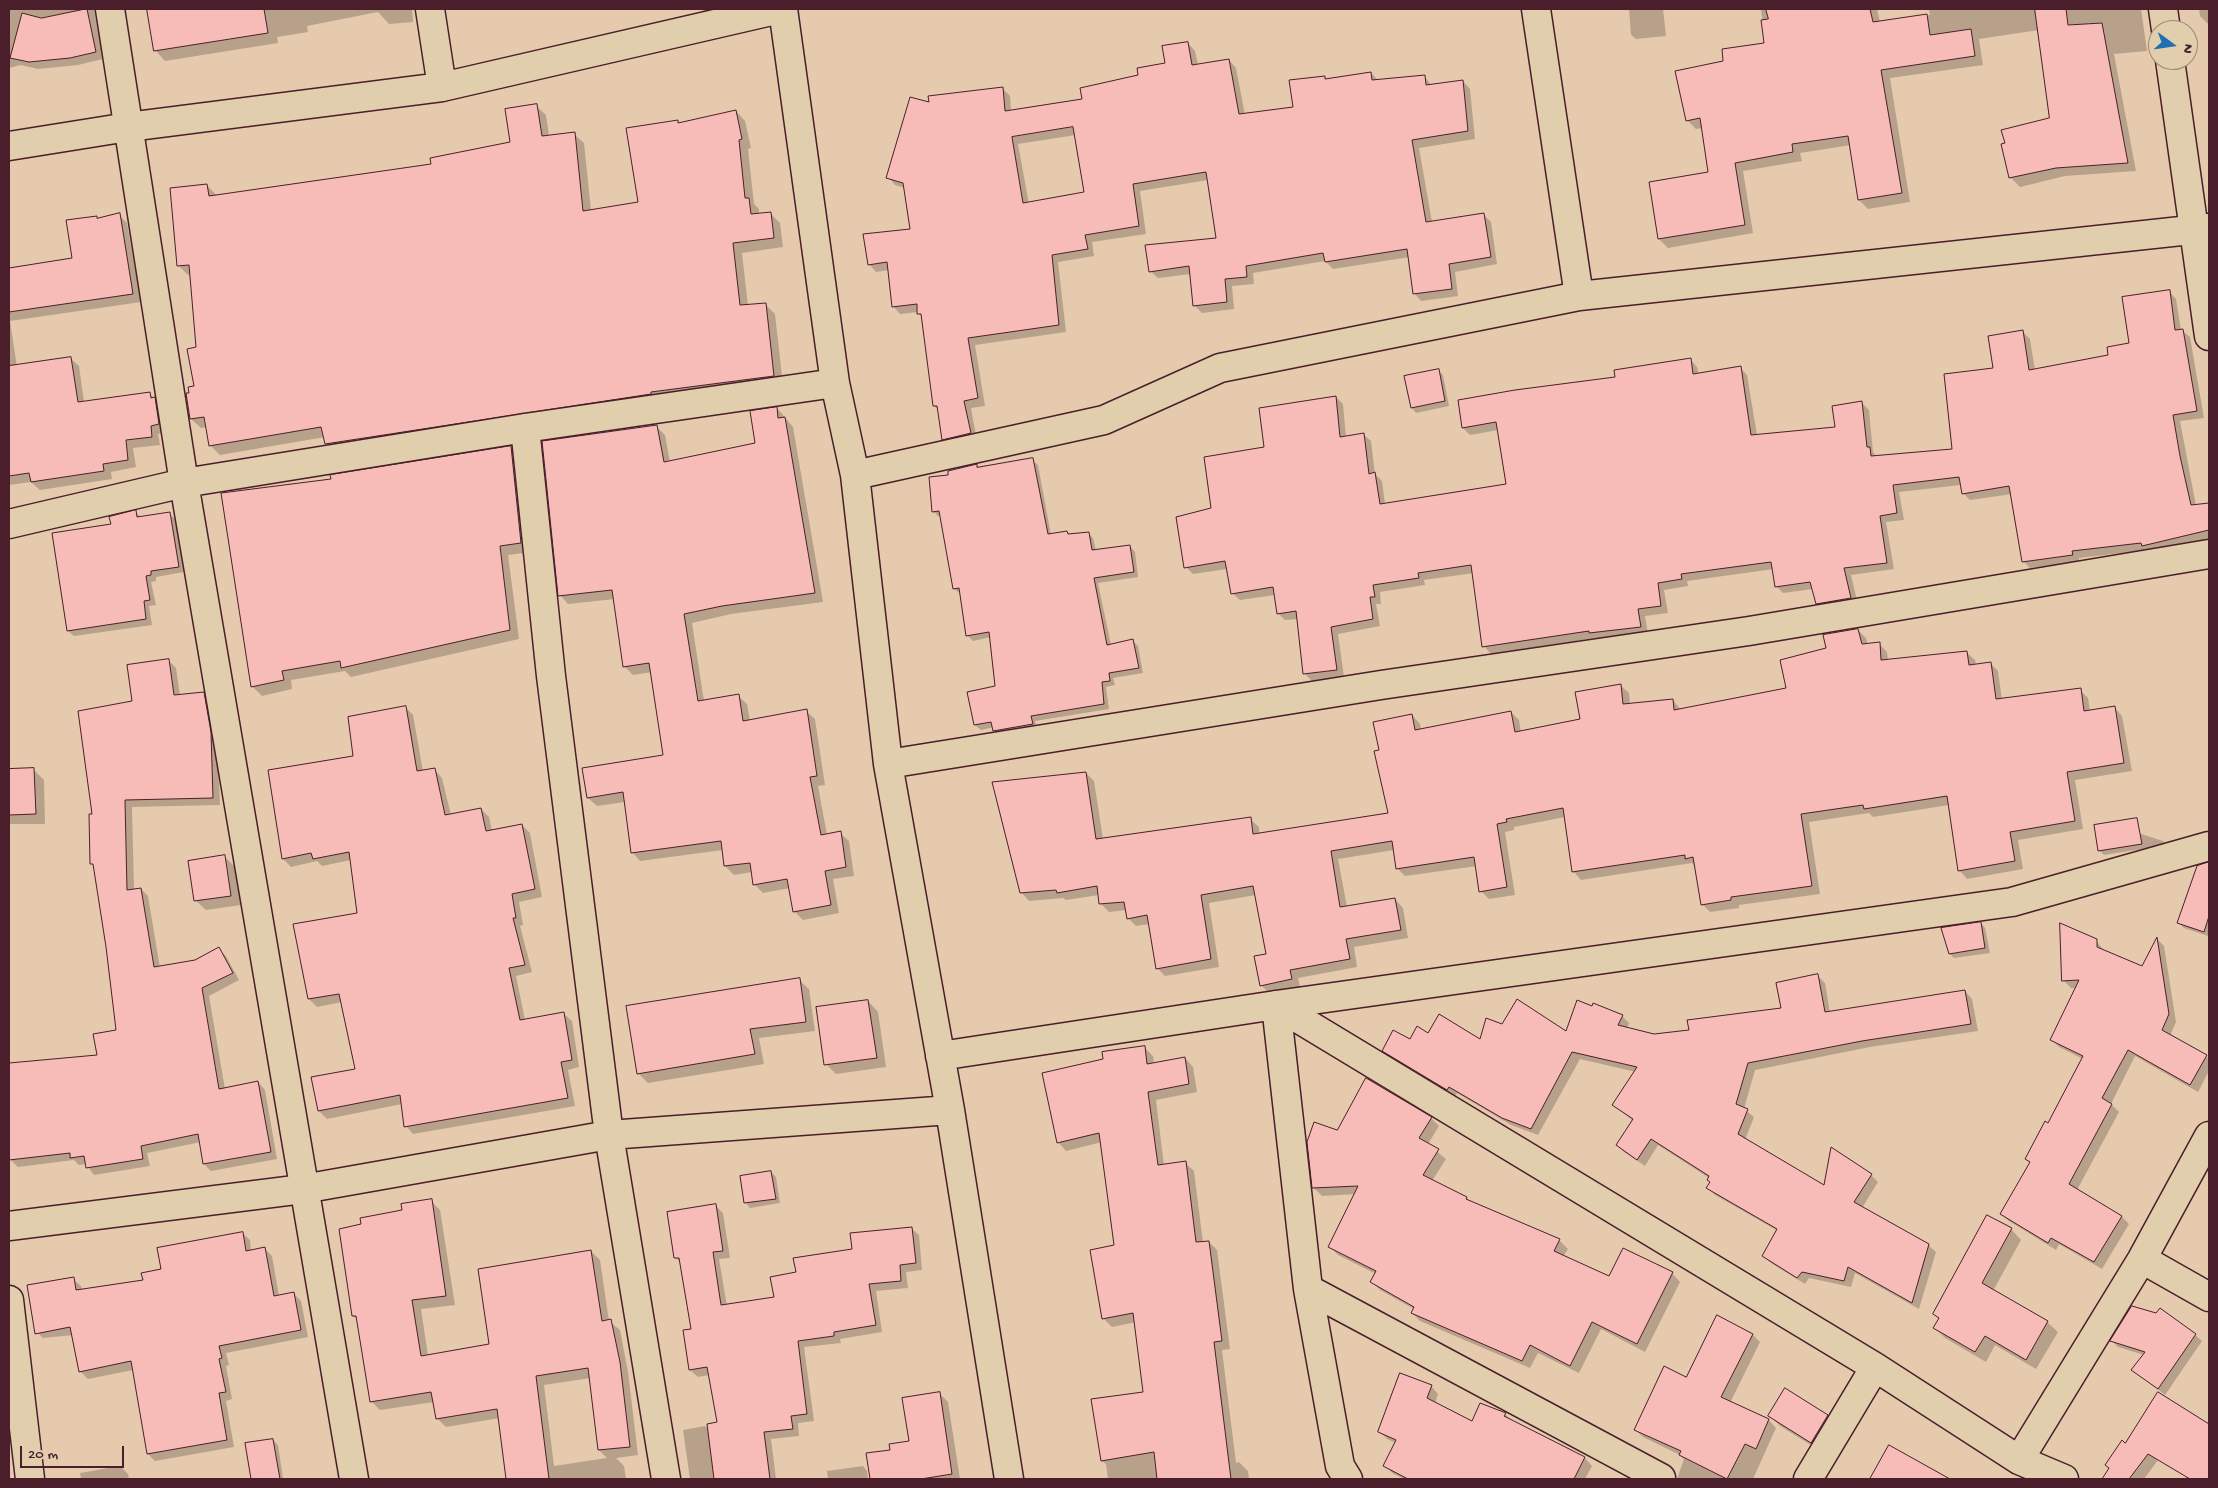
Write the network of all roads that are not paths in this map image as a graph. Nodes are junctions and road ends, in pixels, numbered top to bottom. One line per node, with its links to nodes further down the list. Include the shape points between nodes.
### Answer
1 (110, 9): 7 (street)
2 (430, 9): 6 (street)
3 (782, 9): 6 (street); 12 (street)
4 (1536, 9): 10 (street)
5 (2172, 70): 9 (street)
6 (442, 87): 7 (street)
7 (128, 127): 8 (street); 15 (street)
8 (9, 146)
9 (2202, 229): 10 (street); 11 (street)
10 (1579, 296): 14 (street, via 1220,368 1104,420)
11 (2209, 336)
12 (835, 383): 13 (street); 14 (street)
13 (525, 428): 15 (street); 23 (street, via 551,676)
14 (855, 475): 18 (street)
15 (184, 483): 16 (street); 25 (street)
16 (9, 524)
17 (2209, 554): 18 (street, via 1749,630)
18 (888, 764): 21 (street)
19 (2209, 846): 20 (street, via 2012,902)
20 (1276, 1005): 21 (street); 28 (street); 31 (street)
21 (940, 1056): 22 (street)
22 (950, 1110): 23 (street); 38 (street)
23 (609, 1136): 25 (street); 37 (street)
24 (2209, 1136): 27 (street)
25 (303, 1189): 26 (street); 36 (street)
26 (9, 1226)
27 (2142, 1259): 29 (street); 32 (street)
28 (1308, 1290): 33 (street); 39 (street, via 1340,1466)
29 (2209, 1297)
30 (9, 1300): 35 (street)
31 (1874, 1367): 32 (street); 40 (street)
32 (2020, 1460): 34 (street)
33 (1661, 1478)
34 (2058, 1478)
35 (30, 1479)
36 (354, 1479)
37 (666, 1479)
38 (1009, 1479)
39 (1348, 1479)
40 (1808, 1479)

